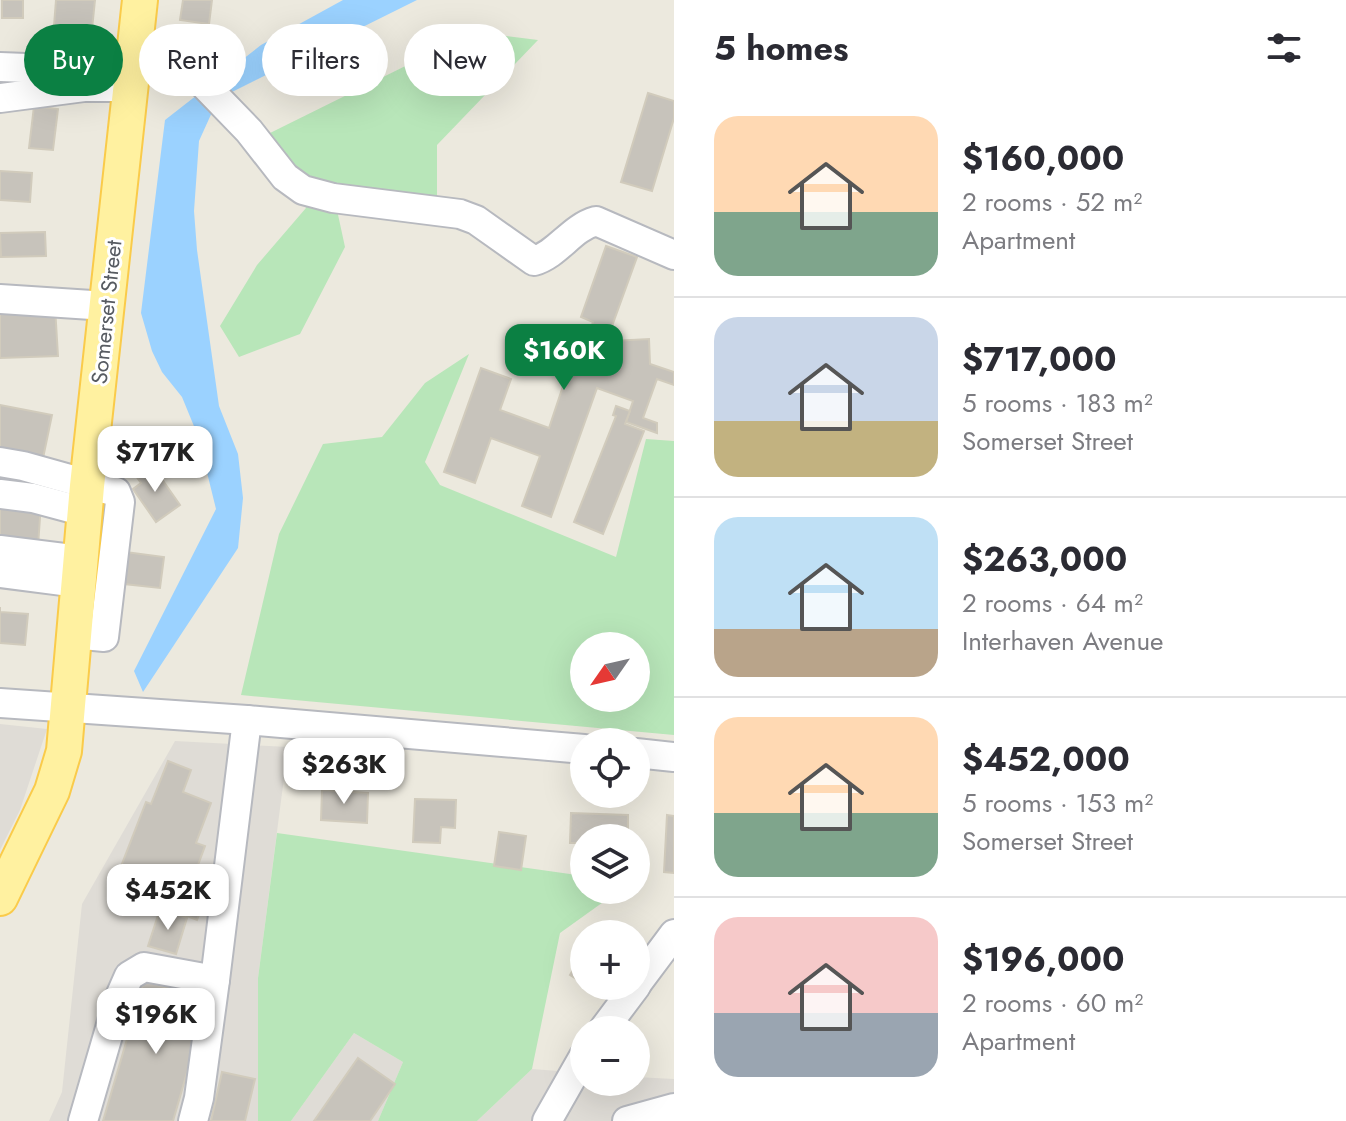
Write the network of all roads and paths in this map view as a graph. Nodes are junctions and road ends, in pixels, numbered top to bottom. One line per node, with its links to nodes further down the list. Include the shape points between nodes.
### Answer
1 (140, 0): 3 (main road, Somerset Street)
2 (0, 67): 3 (street)
3 (133, 69): 4 (street, via 84,87); 5 (street, via 168,54 213,93 285,177 315,194 460,214 534,261 596,221); 7 (main road, Somerset Street)
4 (0, 98)
5 (674, 255)
6 (0, 299): 7 (street)
7 (107, 306): 10 (main road, Somerset Street)
8 (0, 462): 10 (street, via 23,466)
9 (0, 494): 10 (street)
10 (86, 499): 12 (main road, Somerset Street); 14 (street, via 116,492 120,502 104,637)
11 (0, 550): 12 (street)
12 (79, 571): 13 (street); 14 (main road, Somerset Street)
13 (0, 573)
14 (73, 634): 16 (main road, Somerset Street)
15 (0, 703): 16 (street)
16 (68, 708): 17 (street); 21 (main road, Somerset Street, via 56,781)
17 (247, 720): 18 (street); 24 (street)
18 (570, 748)
19 (650, 754): 20 (street)
20 (674, 757)
21 (3, 885)
22 (674, 934): 23 (street)
23 (650, 967)
24 (215, 980): 27 (street, via 144,967 129,976); 28 (street)
25 (570, 1081): 29 (street)
26 (674, 1108): 30 (street)
27 (83, 1121)
28 (193, 1121)
29 (547, 1121)
30 (627, 1121)

